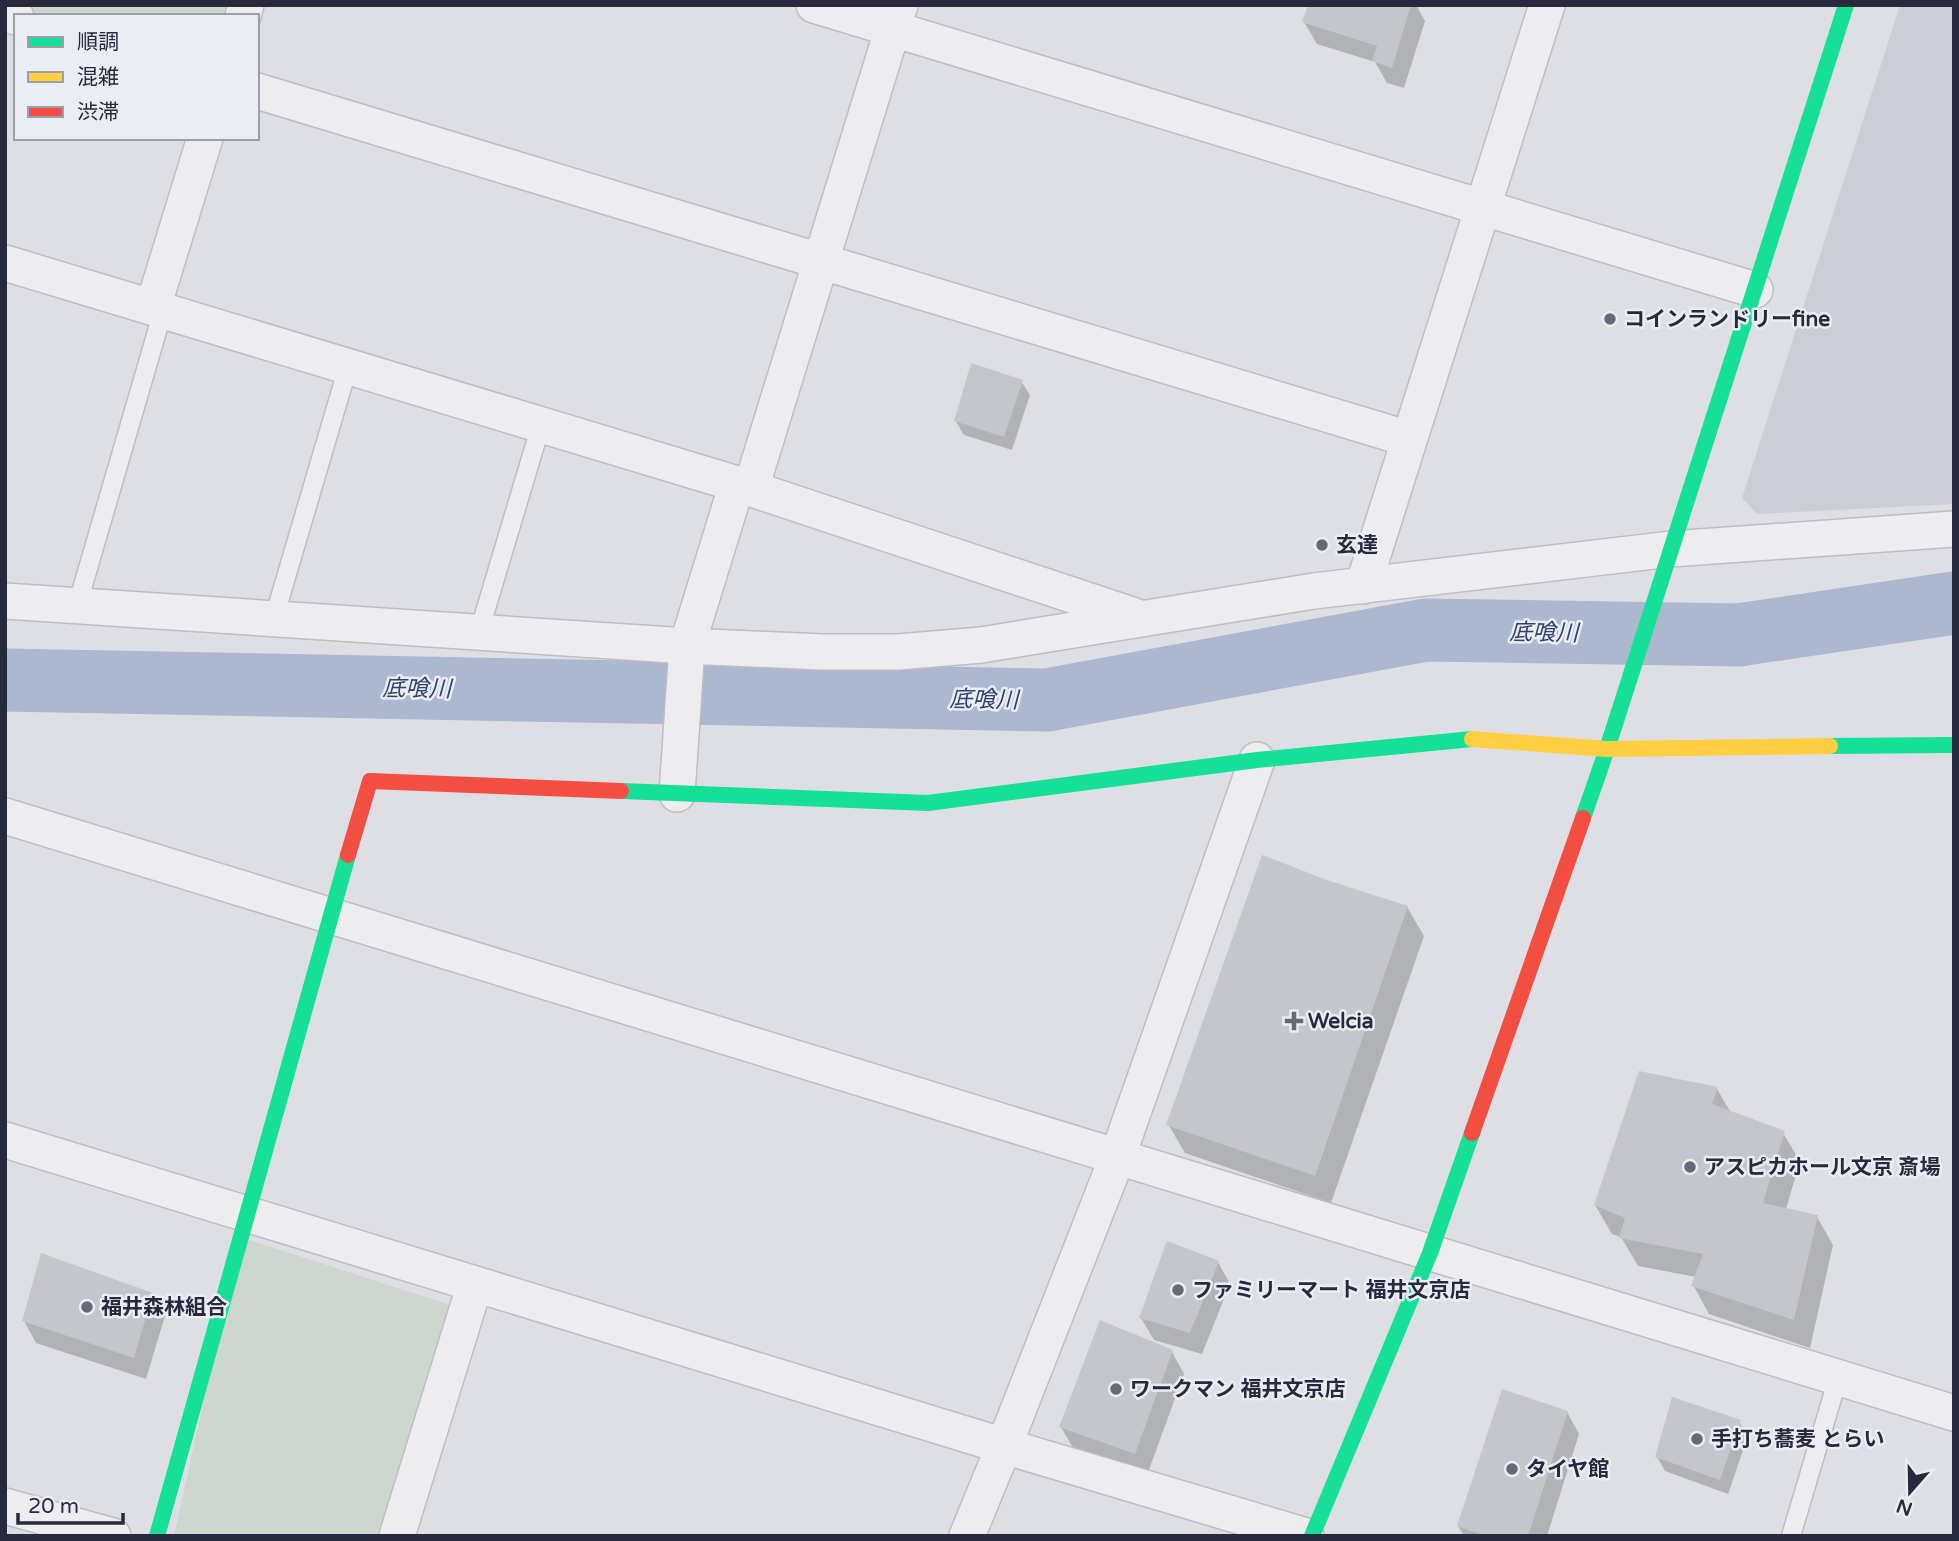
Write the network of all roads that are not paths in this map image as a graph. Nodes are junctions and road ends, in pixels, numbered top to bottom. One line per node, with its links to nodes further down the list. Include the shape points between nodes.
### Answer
1 (814, 5): 4 (street)
2 (1547, 5): 7 (street)
3 (1846, 5): 10 (street)
4 (897, 17): 7 (street); 8 (street)
5 (259, 92): 8 (street)
6 (204, 140): 11 (street)
7 (1483, 208): 10 (street); 14 (street)
8 (821, 262): 14 (street); 15 (street)
9 (5, 263): 11 (street)
10 (1755, 290): 17 (street)
11 (158, 309): 12 (street); 20 (lane)
12 (348, 367): 13 (street); 21 (lane)
13 (541, 425): 15 (street); 23 (lane)
14 (1409, 439): 18 (street)
15 (744, 486): 22 (street); 24 (street)
16 (1954, 529): 17 (street)
17 (1666, 565): 18 (street); 26 (street)
18 (1363, 586): 22 (street)
19 (5, 601): 20 (street)
20 (76, 606): 21 (street)
21 (274, 618): 23 (street)
22 (1141, 619): 24 (street, via 981,645 898,652)
23 (480, 632): 24 (street)
24 (686, 654): 28 (street)
25 (1954, 744): 26 (street)
26 (1607, 749): 27 (street, via 1478,738); 34 (street)
27 (1257, 760): 28 (street, via 928,803); 32 (street)
28 (678, 783): 30 (street, via 370,781)
29 (5, 816): 30 (street)
30 (329, 916): 32 (street); 33 (street)
31 (5, 1140): 33 (street)
32 (1117, 1158): 34 (street); 38 (street)
33 (247, 1214): 35 (street); 41 (street)
34 (1430, 1253): 36 (street); 45 (street)
35 (475, 1284): 38 (street); 42 (street)
36 (1838, 1378): 37 (street); 46 (lane)
37 (1954, 1413)
38 (1004, 1446): 43 (street); 44 (street)
39 (5, 1506): 40 (street)
40 (113, 1536)
41 (158, 1536)
42 (397, 1536)
43 (967, 1536)
44 (1306, 1536)
45 (1312, 1536)
46 (1791, 1536)

